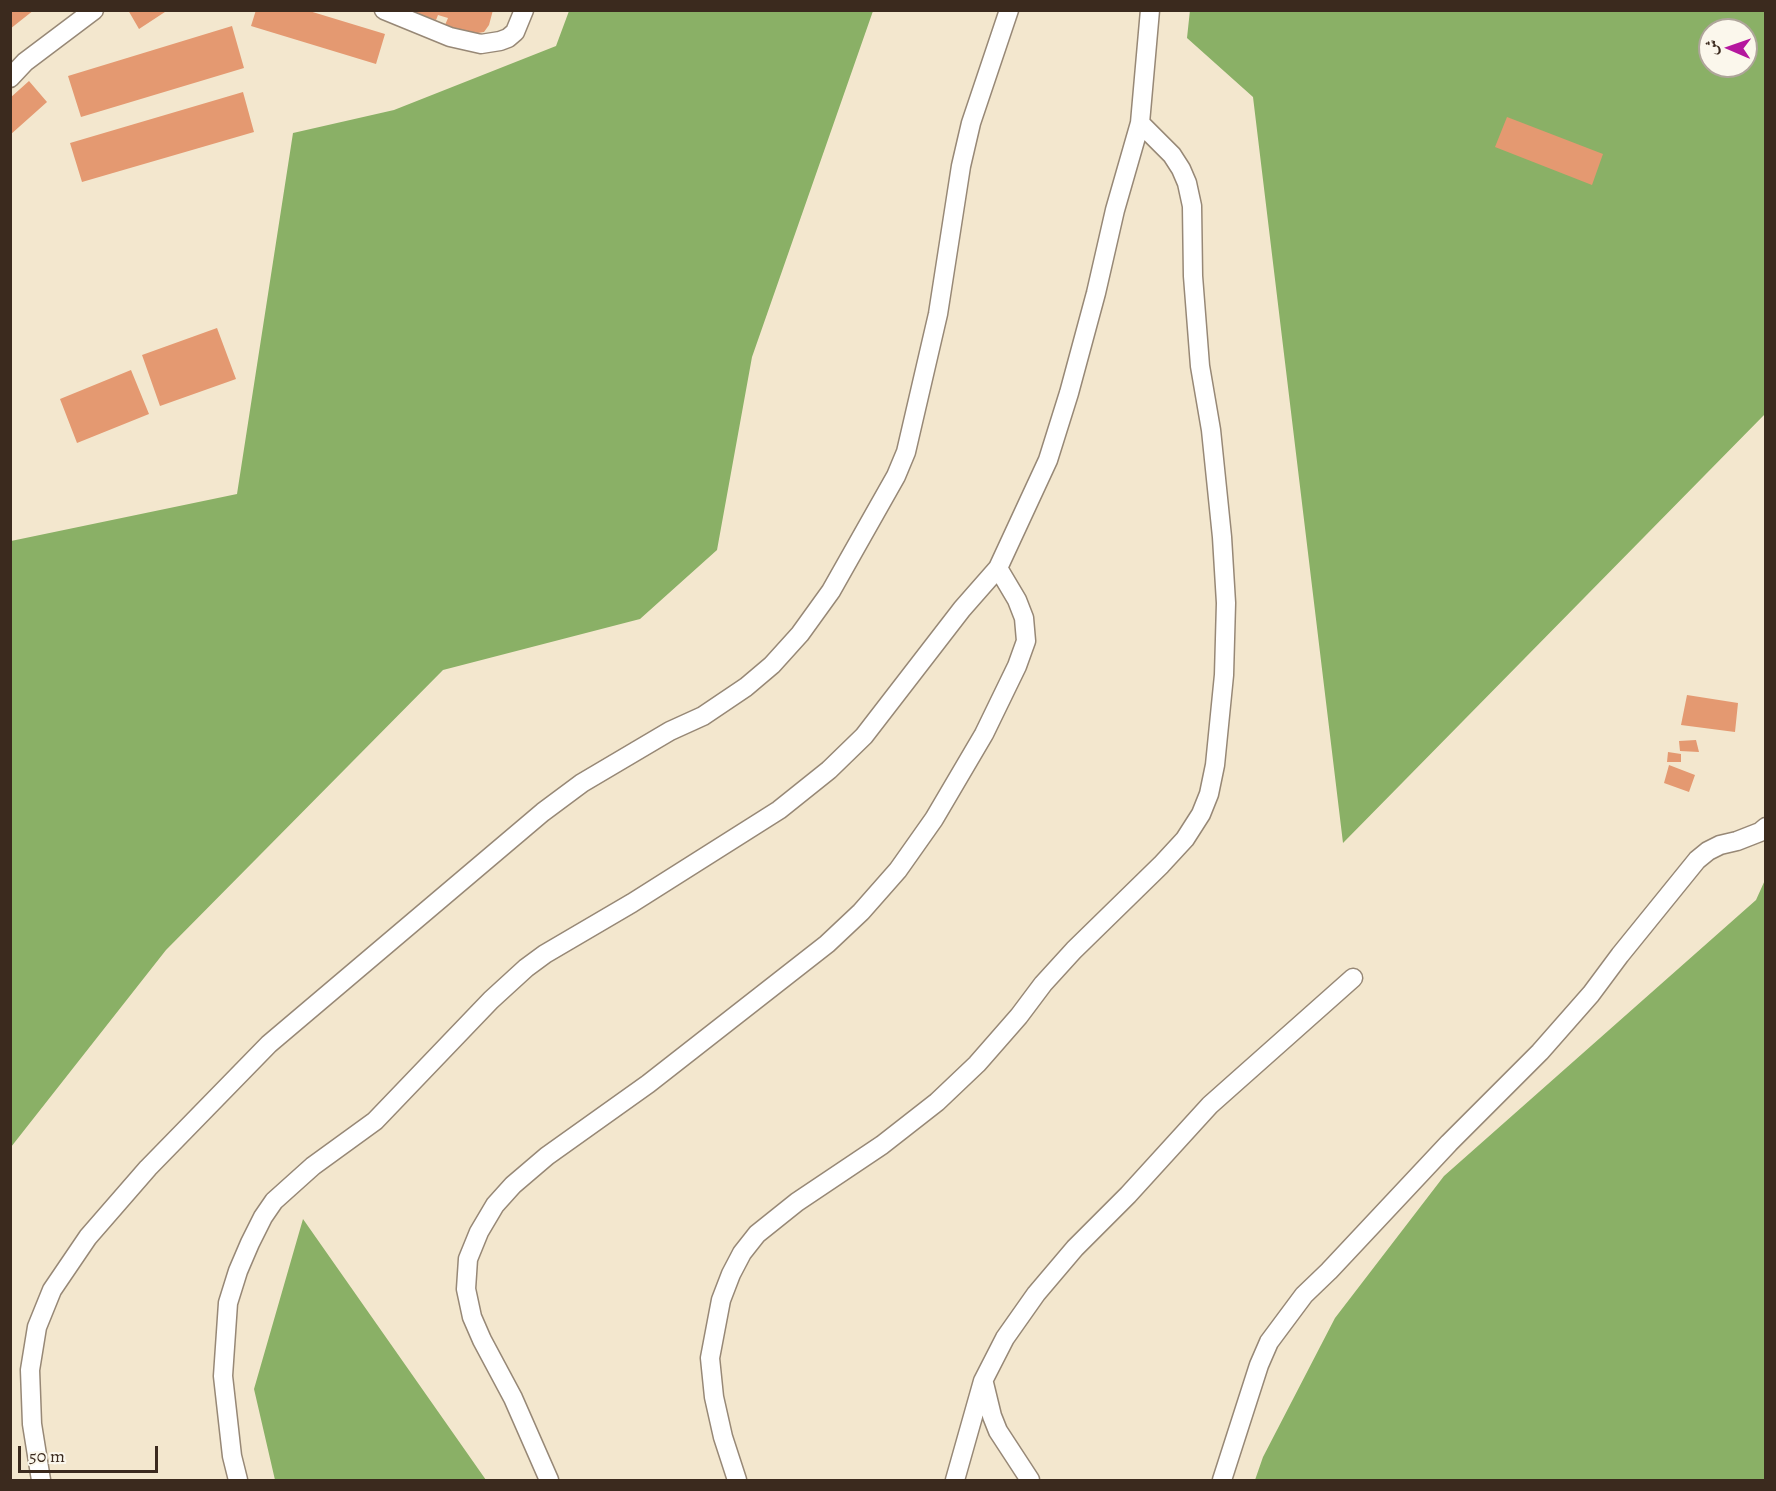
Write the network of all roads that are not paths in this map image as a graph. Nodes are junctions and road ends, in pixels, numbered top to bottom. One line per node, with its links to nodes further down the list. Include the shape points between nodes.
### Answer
1 (94, 10): 6 (street)
2 (384, 10): 3 (street, via 450,37 481,44 508,38 515,32)
3 (524, 10)
4 (1009, 10): 12 (street, via 971,123 938,314 906,452 831,591 800,634 746,687 703,716 670,730 582,783 543,812 269,1044 148,1168 88,1237 52,1290 37,1328 30,1370 32,1424)
5 (1150, 10): 7 (street)
6 (10, 78)
7 (1140, 123): 8 (street, via 1048,460); 15 (street, via 1172,154 1187,183 1191,206 1200,366 1221,525 1226,603 1224,675 1209,794 1185,839 1074,950 977,1064 882,1145 757,1234 742,1253 721,1300 710,1358 718,1417)
8 (998, 568): 13 (street, via 864,736 829,770 779,810 526,968 375,1121 313,1166 274,1201 249,1243 228,1303 223,1376); 14 (street, via 1024,618 1026,641 984,734 934,819 898,870 827,944 513,1185 479,1232 468,1259 466,1289 472,1317)
9 (1766, 827): 18 (street, via 1720,845 1697,860 1540,1052 1304,1295 1269,1342)
10 (1353, 978): 11 (street, via 1210,1105 1075,1248 1005,1338)
11 (983, 1381): 16 (street); 17 (street, via 998,1431)
12 (41, 1480)
13 (238, 1480)
14 (549, 1480)
15 (736, 1480)
16 (955, 1480)
17 (1030, 1480)
18 (1222, 1480)

